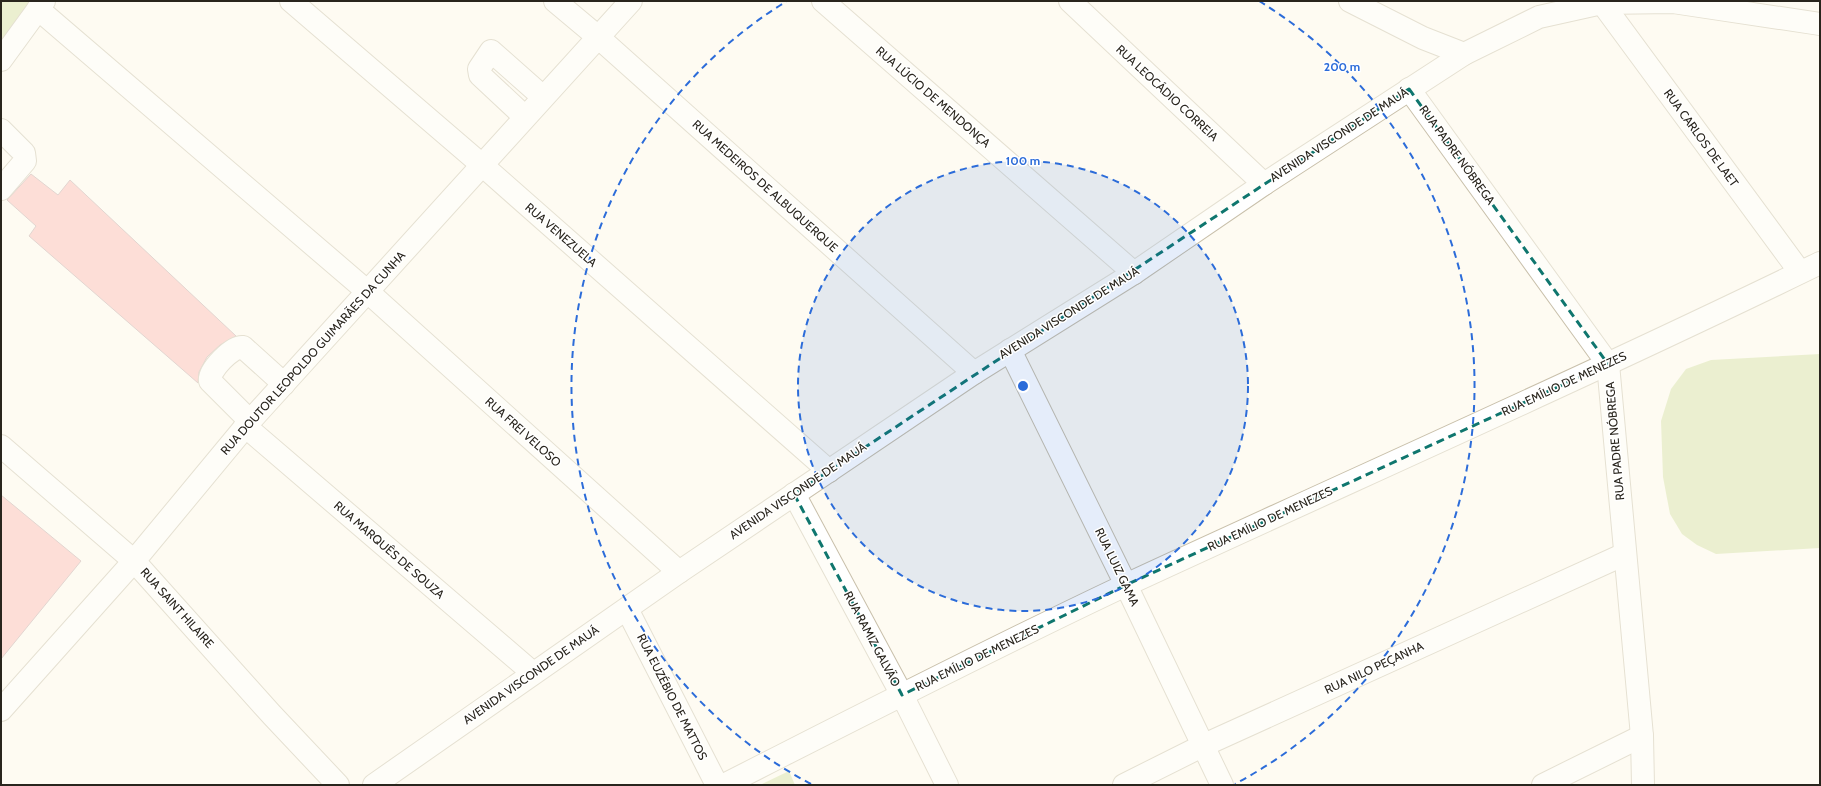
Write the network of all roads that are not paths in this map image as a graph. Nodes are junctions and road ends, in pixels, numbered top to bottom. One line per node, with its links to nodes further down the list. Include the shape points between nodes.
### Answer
1 (291, 1): 18 (street, RUA VENEZUELA)
2 (555, 1): 11 (street, RUA MEDEIROS DE ALBUQUERQUE)
3 (631, 1): 11 (street, RUA DOUTOR LEOPOLDO GUIMARÃES DA CUNHA)
4 (823, 1): 22 (street, RUA LÚCIO DE MENDONÇA)
5 (1070, 1): 19 (street, RUA LEOCÁDIO CORREIA)
6 (1350, 1): 12 (street, via 1423,38)
7 (1602, 3): 9 (street, AVENIDA VISCONDE DE MAUÁ); 10 (street, AVENIDA VISCONDE DE MAUÁ, via 1673,2); 23 (street, RUA CARLOS DE LAET)
8 (41, 5): 13 (street); 24 (street, RUA FREI VELOSO)
9 (1543, 9): 12 (street, AVENIDA VISCONDE DE MAUÁ)
10 (1820, 24)
11 (598, 37): 15 (street, RUA DOUTOR LEOPOLDO GUIMARÃES DA CUNHA); 27 (street, RUA MEDEIROS DE ALBUQUERQUE)
12 (1464, 54): 14 (street, AVENIDA VISCONDE DE MAUÁ)
13 (1, 60)
14 (1409, 89): 19 (street, AVENIDA VISCONDE DE MAUÁ); 26 (street, RUA PADRE NÓBREGA)
15 (543, 97): 16 (street, RUA DOUTOR LEOPOLDO GUIMARÃES DA CUNHA); 16 (street, via 491,51 479,69 480,75)
16 (525, 116): 18 (street, RUA DOUTOR LEOPOLDO GUIMARÃES DA CUNHA)
17 (1, 130): 20 (street, via 24,154 25,161)
18 (482, 165): 24 (street, RUA DOUTOR LEOPOLDO GUIMARÃES DA CUNHA); 31 (street, RUA VENEZUELA)
19 (1264, 184): 22 (street, AVENIDA VISCONDE DE MAUÁ)
20 (1, 189)
21 (1820, 263): 23 (street, RUA EMÍLIO DE MENEZES)
22 (1134, 272): 25 (street, AVENIDA VISCONDE DE MAUÁ)
23 (1800, 272): 26 (street, RUA EMÍLIO DE MENEZES)
24 (368, 292): 28 (street, RUA DOUTOR LEOPOLDO GUIMARÃES DA CUNHA); 35 (street, RUA FREI VELOSO)
25 (1010, 350): 27 (street, AVENIDA VISCONDE DE MAUÁ); 36 (street, RUA LUIZ GAMA)
26 (1608, 364): 33 (street, RUA PADRE NÓBREGA); 36 (street, RUA EMÍLIO DE MENEZES)
27 (974, 373): 31 (street, AVENIDA VISCONDE DE MAUÁ)
28 (284, 384): 29 (street, RUA DOUTOR LEOPOLDO GUIMARÃES DA CUNHA); 29 (street, RUA MARQUÊS DE SOUZA, via 243,347 234,349 210,373 210,381)
29 (248, 423): 34 (street, RUA DOUTOR LEOPOLDO GUIMARÃES DA CUNHA); 38 (street, RUA MARQUÊS DE SOUZA)
30 (1, 446): 34 (street, RUA SAINT HILAIRE)
31 (829, 471): 32 (street, AVENIDA VISCONDE DE MAUÁ)
32 (794, 494): 35 (street, AVENIDA VISCONDE DE MAUÁ); 39 (street, RUA RAMIZ GALVÃO)
33 (1625, 554): 41 (street, RUA PADRE NÓBREGA); 42 (street, RUA NILO PEÇANHA)
34 (134, 561): 40 (street, RUA DOUTOR LEOPOLDO GUIMARÃES DA CUNHA); 43 (street, RUA SAINT HILAIRE)
35 (679, 572): 37 (street, AVENIDA VISCONDE DE MAUÁ)
36 (1126, 586): 39 (street, RUA EMÍLIO DE MENEZES); 42 (street, RUA LUIZ GAMA)
37 (627, 609): 38 (street, AVENIDA VISCONDE DE MAUÁ); 45 (street, RUA EUZÉBIO DE MATTOS)
38 (532, 673): 44 (street, AVENIDA VISCONDE DE MAUÁ)
39 (902, 695): 46 (street, RUA EMÍLIO DE MENEZES); 47 (street, RUA RAMIZ GALVÃO)
40 (1, 710)
41 (1642, 736): 50 (street); 51 (street, RUA PADRE NÓBREGA)
42 (1202, 746): 48 (street, RUA NILO PEÇANHA); 49 (street, RUA LUIZ GAMA)
43 (338, 785)
44 (374, 785)
45 (717, 785)
46 (724, 785)
47 (947, 785)
48 (1124, 785)
49 (1222, 785)
50 (1543, 785)
51 (1643, 785)

